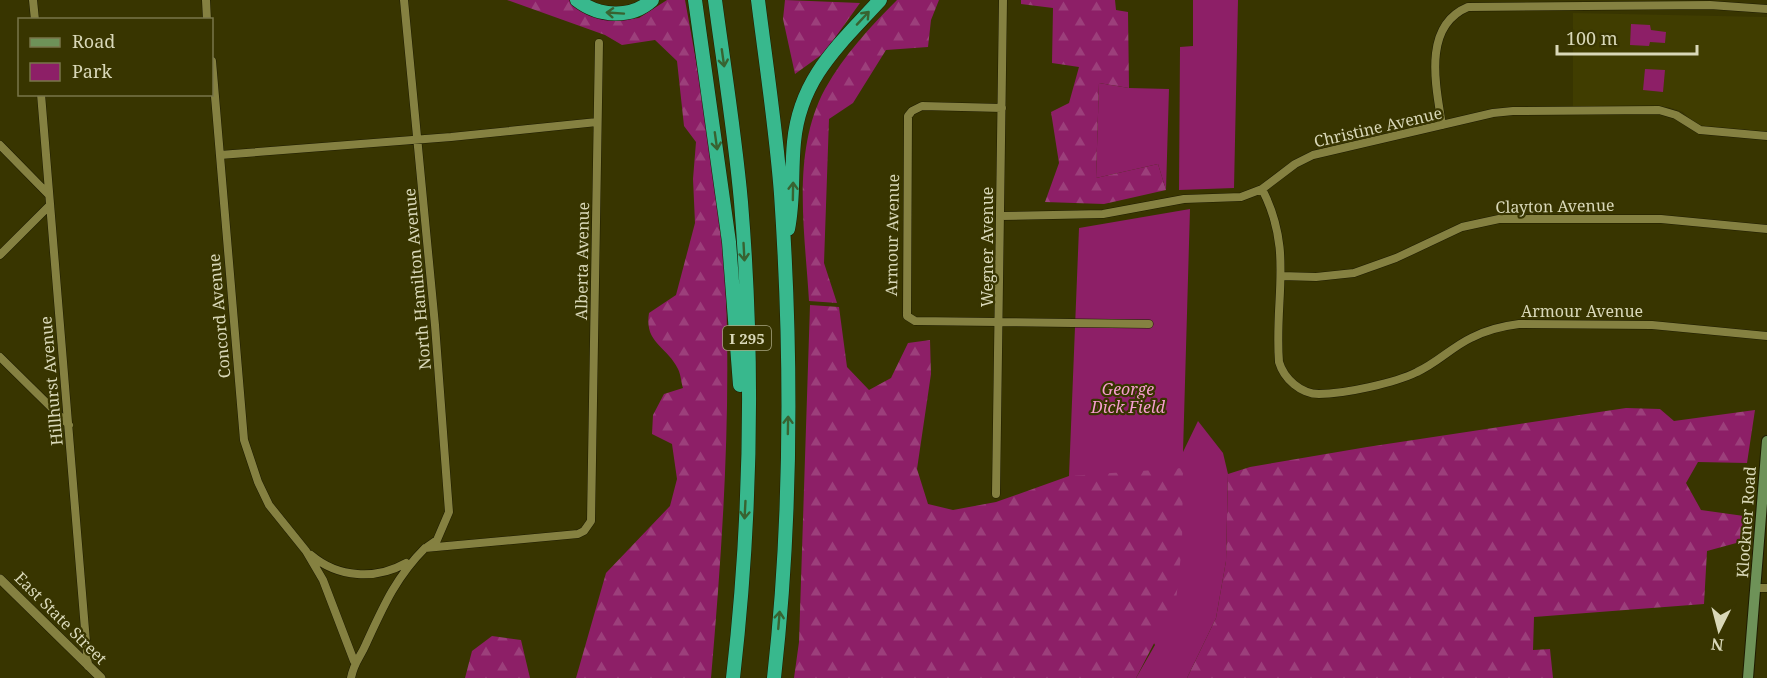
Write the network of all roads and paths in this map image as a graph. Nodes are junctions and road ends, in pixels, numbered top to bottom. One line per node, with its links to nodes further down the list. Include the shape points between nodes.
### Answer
1 (33, 0): 12 (street)
2 (206, 0): 13 (street)
3 (404, 0): 21 (street, North Hamilton Avenue)
4 (577, 0): 5 (highway, one-way to 4, via 637,10 615,14)
5 (652, 0)
6 (694, 0): 38 (highway, one-way to 38, via 729,242)
7 (715, 0): 38 (highway, I 295, one-way to 38, via 741,204 747,332)
8 (758, 0): 29 (highway, I 295, via 776,140)
9 (880, 0): 29 (highway, one-way to 9, via 793,203 794,144 806,91 824,61)
10 (1003, 0): 17 (street, Wegner Avenue)
11 (1767, 9): 19 (street, via 1710,5 1468,7 1444,23 1437,44 1437,94)
12 (35, 18)
13 (207, 18)
14 (599, 43): 18 (street, Alberta Avenue)
15 (213, 73): 23 (street, Concord Avenue)
16 (41, 96): 25 (street, Hillhurst Avenue)
17 (1002, 108): 27 (street, Wegner Avenue); 32 (street, Armour Avenue, via 922,106 909,116 905,283 907,316 915,321)
18 (597, 122): 21 (street); 40 (street, Alberta Avenue, via 591,521 578,534)
19 (1442, 125): 20 (street, Christine Avenue, via 1513,111 1659,110 1700,129); 24 (street, Christine Avenue, via 1313,155)
20 (1767, 136)
21 (418, 139): 23 (street); 40 (street, North Hamilton Avenue, via 449,512 437,540)
22 (0, 145): 25 (street)
23 (220, 155): 41 (street, Concord Avenue, via 244,440 269,505)
24 (1262, 189): 27 (street, Christine Avenue, via 1241,197 1184,200 1104,214); 31 (street, Armour Avenue, via 1279,232)
25 (49, 195): 26 (street, Hillhurst Avenue)
26 (50, 205): 30 (street); 36 (street, Hillhurst Avenue)
27 (1001, 216): 32 (street, Wegner Avenue)
28 (1767, 229): 31 (street, Clayton Avenue, via 1661,219 1498,219 1462,227 1354,273)
29 (784, 249): 50 (highway, I 295, one-way to 29, via 788,450)
30 (0, 255)
31 (1281, 276): 34 (street, Armour Avenue, via 1281,370 1293,384 1318,394 1400,379 1471,338 1502,326 1652,325)
32 (1000, 323): 33 (street, Armour Avenue); 39 (street, Wegner Avenue)
33 (1149, 324)
34 (1767, 336)
35 (0, 357): 36 (street)
36 (69, 425): 46 (street, Hillhurst Avenue)
37 (1767, 441): 44 (main road, Klockner Road)
38 (747, 483): 49 (highway, I 295, one-way to 49)
39 (996, 494)
40 (425, 548): 42 (street, North Hamilton Avenue)
41 (306, 551): 42 (street, Concord Avenue, via 330,567 356,575 384,573); 45 (street, Concord Avenue, via 323,580)
42 (410, 561): 45 (street)
43 (0, 579): 46 (street, East State Street)
44 (1761, 588): 51 (main road, Klockner Road)
45 (354, 661): 48 (street)
46 (88, 666): 47 (street, East State Street)
47 (100, 678)
48 (351, 678)
49 (733, 678)
50 (774, 678)
51 (1748, 678)

